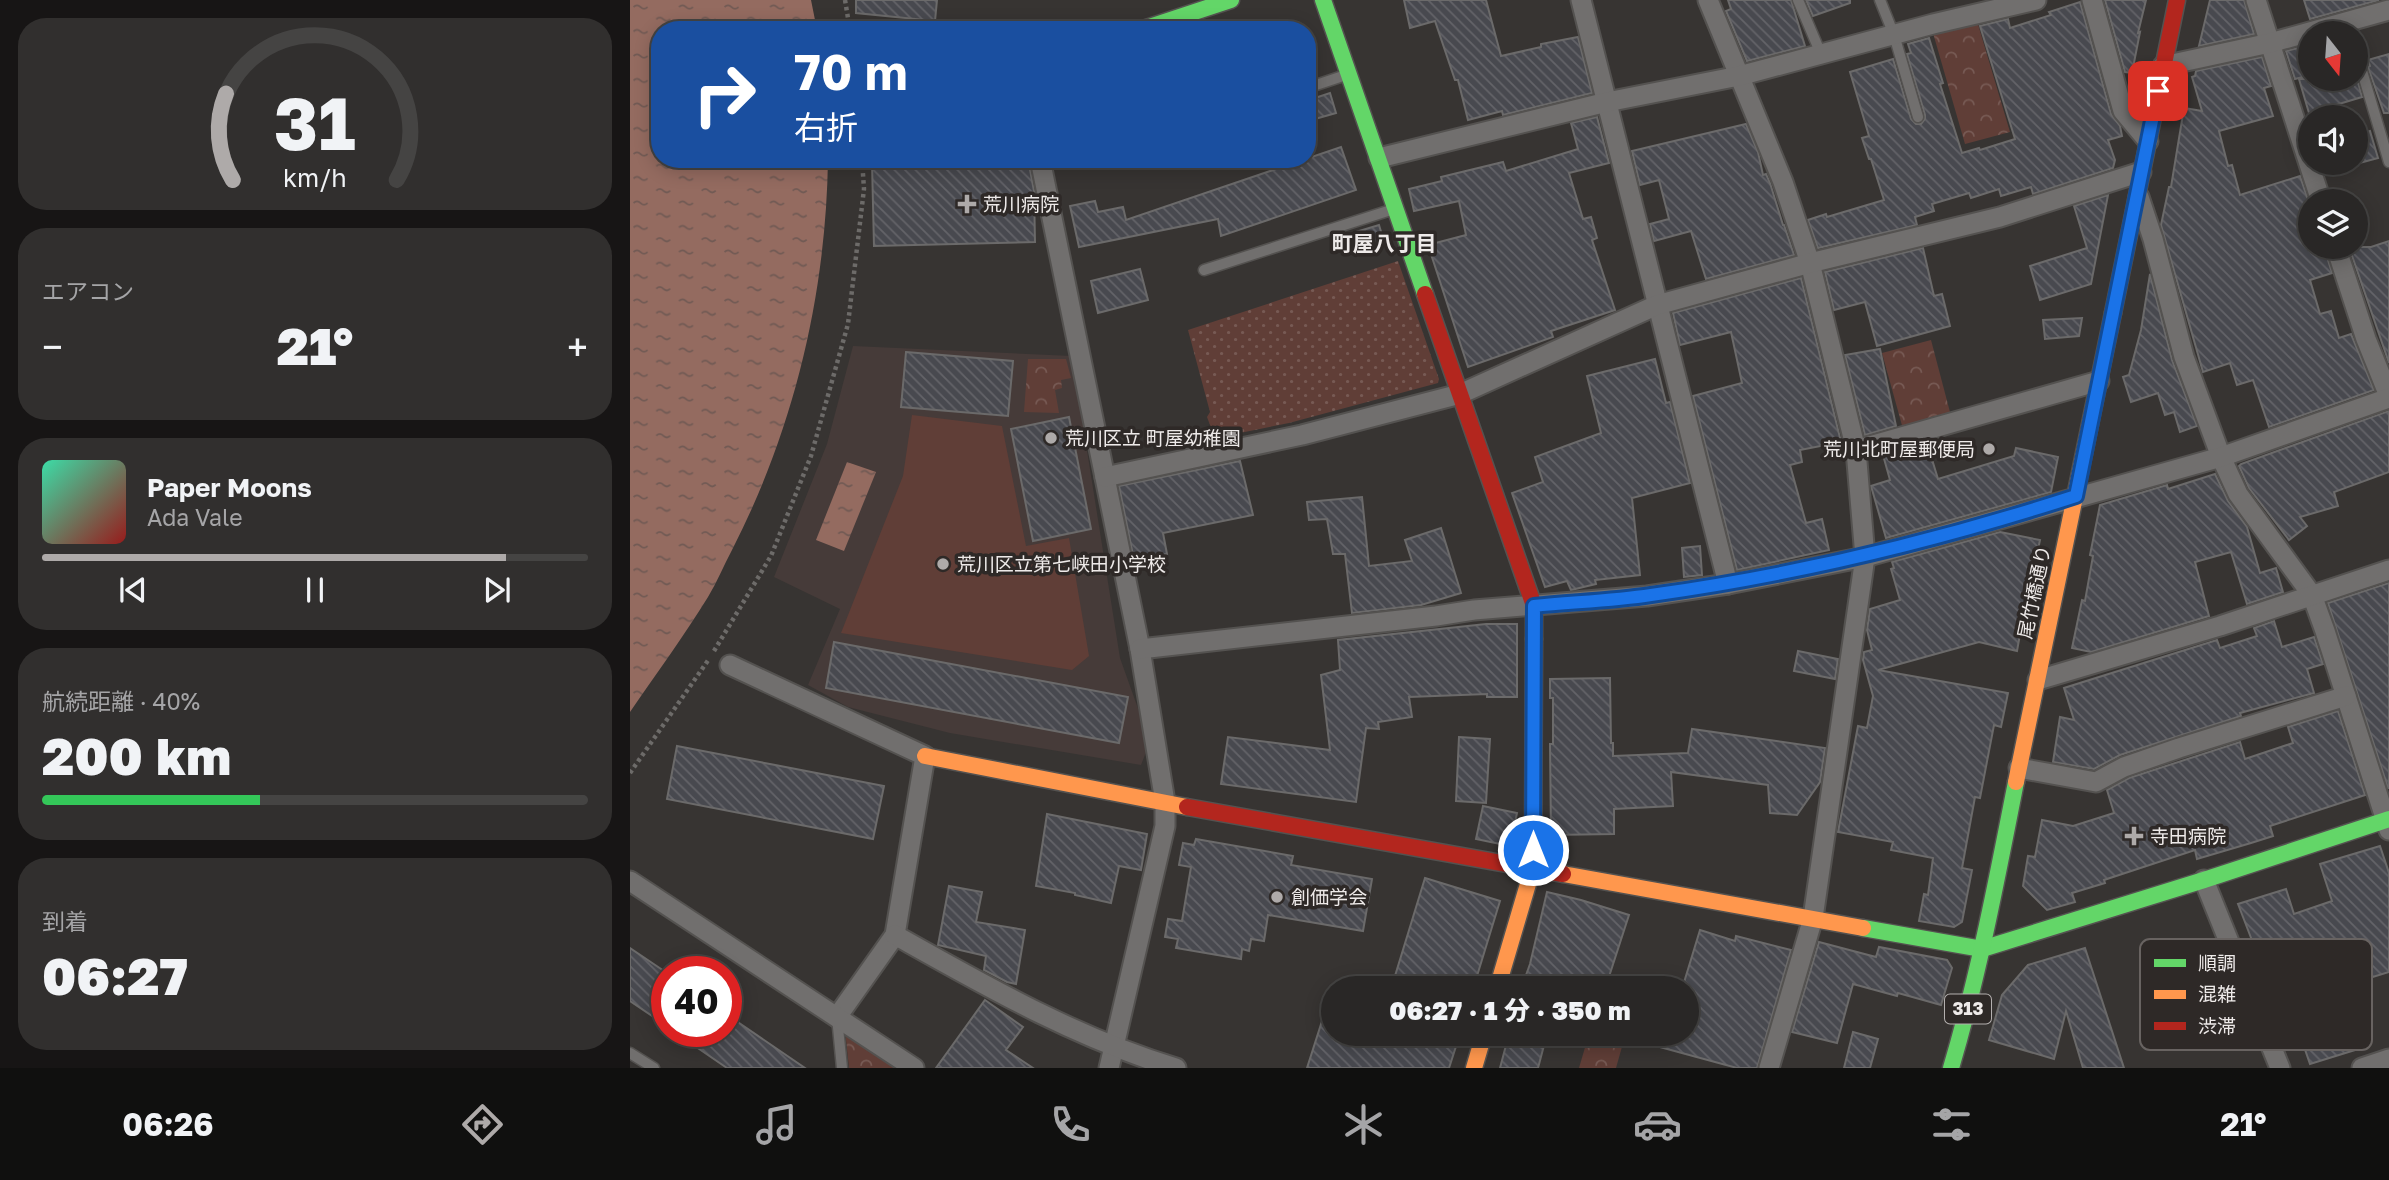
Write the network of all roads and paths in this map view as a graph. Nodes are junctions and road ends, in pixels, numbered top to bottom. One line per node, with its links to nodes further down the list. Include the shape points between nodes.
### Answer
1 (845, 0): 13 (path)
2 (1231, 0): 14 (street)
3 (1323, 0): 21 (street)
4 (1581, 0): 25 (street)
5 (1708, 0): 22 (street)
6 (1798, 0): 19 (lane)
7 (1880, 0): 16 (lane)
8 (2036, 0): 16 (street)
9 (2092, 0): 27 (street, via 2123,111)
10 (2176, 0): 20 (street, 尾竹橋通り / 313)
11 (2256, 0): 18 (street)
12 (2389, 10): 15 (street)
13 (848, 21)
14 (1167, 21)
15 (2365, 21)
16 (1894, 35): 19 (street); 26 (lane)
17 (2298, 38): 18 (street)
18 (2270, 43): 20 (street); 33 (street)
19 (1821, 54): 22 (street)
20 (2163, 66): 27 (street, 尾竹橋通り / 313)
21 (1349, 74): 23 (lane); 28 (street)
22 (1739, 76): 25 (street); 37 (street, via 1783,182)
23 (1316, 85)
24 (2368, 91): 29 (lane)
25 (1606, 102): 28 (street); 39 (street)
26 (1918, 117)
27 (2148, 141): 32 (street, 尾竹橋通り / 313)
28 (1379, 158): 35 (street)
29 (2389, 162)
30 (863, 168): 58 (path, via 848,324 811,456 771,556 713,652)
31 (1042, 168): 45 (street)
32 (2141, 172): 34 (street, 尾竹橋通り / 313); 37 (street, via 2000,217)
33 (2317, 189)
34 (2137, 193): 40 (street, 尾竹橋通り / 313); 44 (street, via 2154,239 2184,357)
35 (1397, 208): 38 (lane); 41 (street)
36 (2340, 259): 42 (street)
37 (1810, 263): 39 (street); 43 (street)
38 (1204, 270)
39 (1657, 305): 41 (street); 49 (street)
40 (2099, 381): 43 (street); 46 (street, 尾竹橋通り / 313)
41 (1460, 394): 45 (street, via 1302,435); 51 (street)
42 (2389, 397): 44 (street)
43 (1856, 450): 47 (street)
44 (2221, 457): 46 (street); 50 (street, via 2238,494)
45 (1105, 477): 52 (street)
46 (2076, 496): 47 (street); 54 (street, 尾竹橋通り / 313)
47 (1865, 556): 49 (street); 64 (street)
48 (2389, 570): 50 (street)
49 (1728, 584): 51 (street)
50 (2312, 595): 54 (street); 55 (street)
51 (1534, 606): 52 (street); 61 (street)
52 (1140, 649): 59 (street)
53 (730, 665): 56 (street)
54 (2038, 680): 57 (street, 尾竹橋通り / 313)
55 (2346, 696): 57 (street, via 2179,748 2096,782); 60 (street)
56 (925, 756): 59 (street); 65 (street)
57 (2019, 768): 67 (street, 尾竹橋通り / 313)
58 (630, 773)
59 (1165, 802): 61 (street); 71 (street, via 1165,826)
60 (2388, 823): 62 (street)
61 (1533, 867): 64 (street); 68 (street)
62 (2204, 880): 66 (street); 67 (street)
63 (630, 881): 69 (street)
64 (1813, 918): 67 (street); 81 (street)
65 (895, 935): 69 (street); 71 (street)
66 (2228, 939)
67 (1982, 949): 82 (street, 尾竹橋通り / 313)
68 (1501, 976)
69 (837, 1017): 76 (lane); 77 (street)
70 (1480, 1046): 80 (street)
71 (1114, 1048): 78 (street); 79 (street)
72 (2273, 1050): 83 (street)
73 (630, 1053): 75 (lane)
74 (2389, 1059): 84 (street)
75 (653, 1068)
76 (842, 1068)
77 (915, 1068)
78 (1109, 1068)
79 (1176, 1068)
80 (1474, 1068)
81 (1769, 1068)
82 (1951, 1068)
83 (2280, 1068)
84 (2362, 1068)

